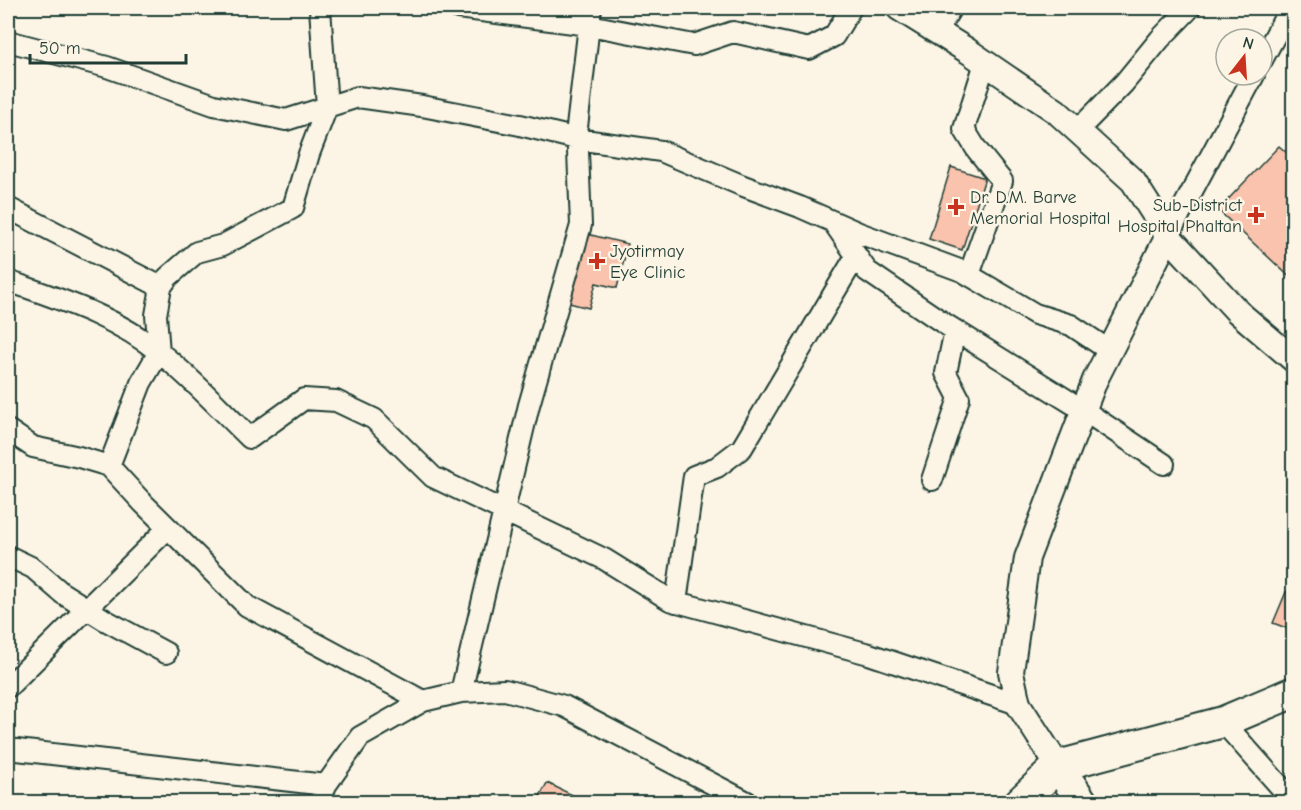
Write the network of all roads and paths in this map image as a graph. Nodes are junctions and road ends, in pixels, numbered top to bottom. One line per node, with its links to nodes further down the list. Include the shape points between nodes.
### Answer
1 (320, 8): 14 (street)
2 (458, 8): 8 (street)
3 (851, 8): 8 (street, via 834,36 808,49 733,32 694,45)
4 (899, 8): 9 (street)
5 (951, 8): 9 (street)
6 (1190, 8): 15 (street)
7 (1289, 13): 10 (street)
8 (590, 16): 16 (street)
9 (937, 31): 12 (street)
10 (1274, 39)
11 (8, 41): 14 (street, via 107,67 214,105 286,120)
12 (985, 63): 15 (street, via 1056,111); 21 (street, via 964,129 1002,181)
13 (1248, 87): 19 (street)
14 (327, 107): 16 (street, via 358,97 488,118); 23 (street, via 293,208 223,245 197,252)
15 (1077, 131): 19 (street, via 1133,181)
16 (577, 139): 18 (street, via 661,151); 33 (street, via 581,225)
17 (8, 208): 23 (street)
18 (833, 222): 20 (street); 21 (street)
19 (1168, 236): 25 (street); 27 (street, via 1239,312)
20 (856, 256): 24 (street, via 867,271); 36 (street, via 742,448 694,476)
21 (969, 275): 25 (street, via 1035,314 1071,325)
22 (8, 281): 26 (street, via 120,326)
23 (161, 287): 26 (street, via 156,315)
24 (955, 330): 28 (street); 32 (street, via 946,373 959,398)
25 (1110, 351): 28 (street)
26 (159, 352): 31 (street, via 141,383); 33 (street, via 250,438 304,399 336,400 375,419 434,477)
27 (1293, 360)
28 (1083, 410): 30 (street); 43 (street, via 1027,558 1011,672)
29 (8, 430): 31 (street, via 33,447)
30 (1164, 464)
31 (109, 466): 34 (street)
32 (932, 480)
33 (503, 512): 36 (street, via 604,559); 40 (street)
34 (168, 528): 37 (street); 42 (street, via 247,606)
35 (8, 556): 37 (street, via 33,568)
36 (676, 602): 43 (street, via 869,654)
37 (87, 609): 38 (street); 39 (street)
38 (166, 653)
39 (8, 687)
40 (461, 692): 42 (street); 48 (street, via 505,690 564,706)
41 (1293, 692): 44 (main road)
42 (423, 701): 47 (street, via 360,737)
43 (1018, 704): 46 (street)
44 (1223, 722): 46 (main road); 51 (street)
45 (8, 749): 47 (street)
46 (1058, 766): 49 (main road); 50 (main road)
47 (323, 794)
48 (747, 802)
49 (1020, 802)
50 (1082, 802)
51 (1293, 802)

